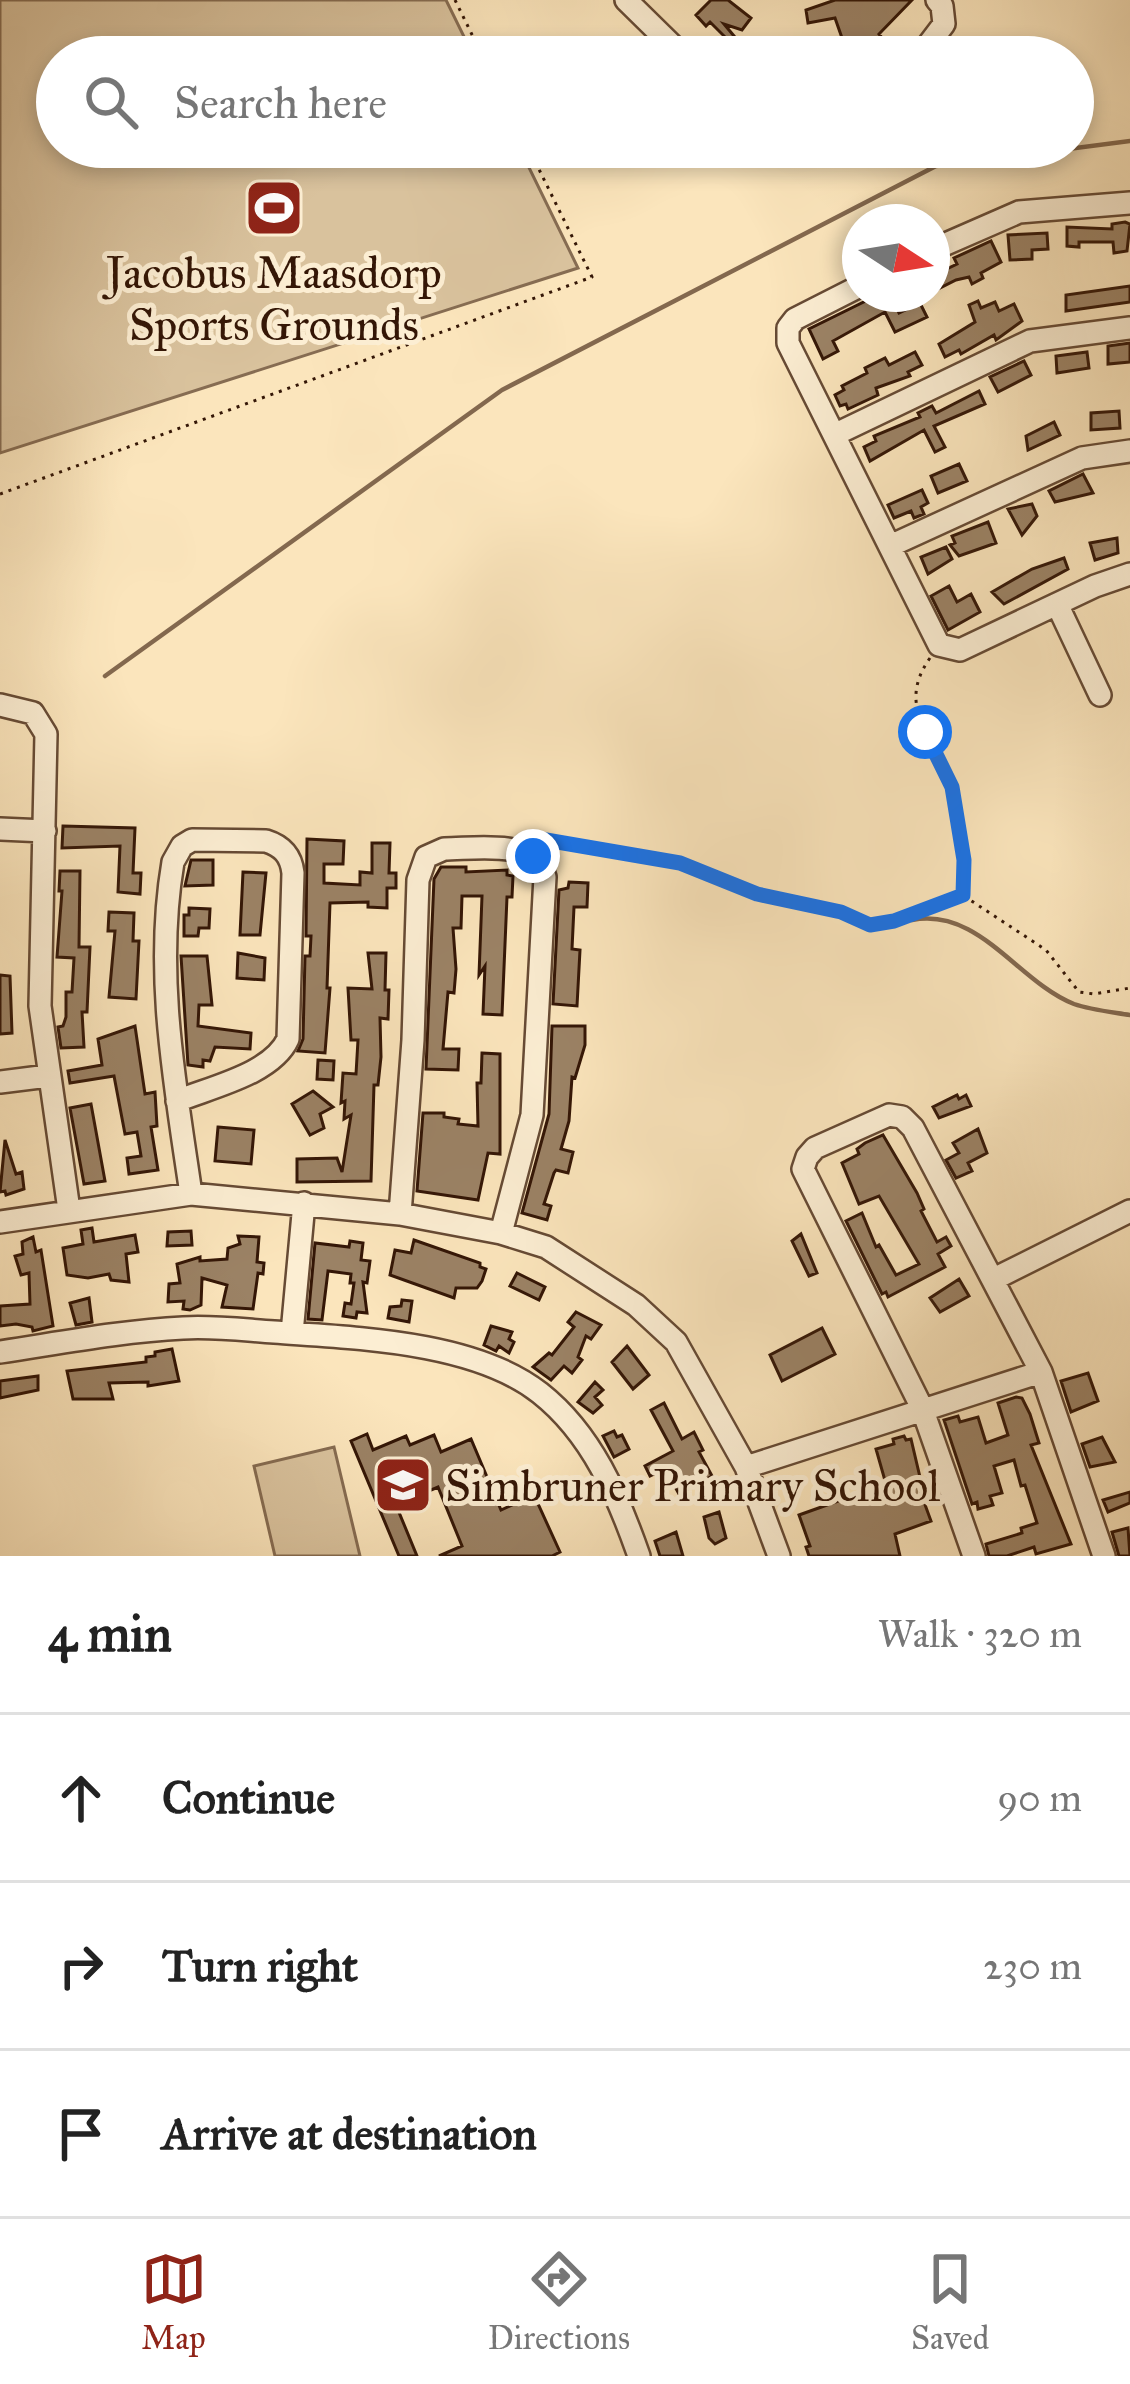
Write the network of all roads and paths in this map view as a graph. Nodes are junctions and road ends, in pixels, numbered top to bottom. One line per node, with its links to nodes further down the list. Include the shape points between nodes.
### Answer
1 (455, 0): 4 (path)
2 (626, 0): 5 (street)
3 (938, 0): 6 (street, via 944,24)
4 (473, 36)
5 (663, 36)
6 (935, 36)
7 (538, 168): 14 (path, via 592,277)
8 (1130, 203): 9 (street, via 1014,214)
9 (950, 242)
10 (842, 295): 12 (street, via 788,328 794,359)
11 (1130, 328): 12 (street, via 1030,341)
12 (836, 434): 15 (street)
13 (1130, 452): 15 (street, via 1082,458)
14 (0, 494)
15 (890, 546): 18 (street)
16 (1130, 574): 17 (street)
17 (1057, 604): 18 (street, via 960,650); 19 (street)
18 (940, 645): 24 (path, via 914,695 952,787)
19 (1100, 695)
20 (0, 704): 22 (street, via 33,713 44,728)
21 (0, 830): 22 (street)
22 (45, 831): 26 (street, via 40,1006)
23 (533, 856): 24 (path, via 546,840 680,863 870,925); 33 (street, via 444,849 422,864); 35 (street, via 545,878 532,1115)
24 (963, 895): 25 (path, via 1046,950 1079,992)
25 (1130, 988)
26 (48, 1076): 27 (street); 31 (street)
27 (0, 1082)
28 (177, 1102): 28 (street, via 165,1004 172,862 192,840 278,845 293,873 289,1039 254,1070); 29 (street)
29 (191, 1194): 30 (street); 31 (street)
30 (304, 1203): 33 (street); 37 (street)
31 (69, 1210): 34 (street)
32 (1130, 1211): 36 (street)
33 (400, 1214): 35 (street)
34 (0, 1222)
35 (501, 1233): 41 (street, via 546,1246 656,1320 694,1370)
36 (994, 1279): 39 (street); 40 (street, via 910,1124 894,1115 814,1148 803,1169)
37 (292, 1334): 38 (street, via 188,1327); 42 (street, via 463,1358 538,1391 603,1470)
38 (0, 1352)
39 (1040, 1372): 40 (street); 45 (street)
40 (922, 1408): 41 (street); 44 (street)
41 (746, 1466): 43 (street)
42 (639, 1556)
43 (779, 1556)
44 (974, 1556)
45 (1104, 1556)

